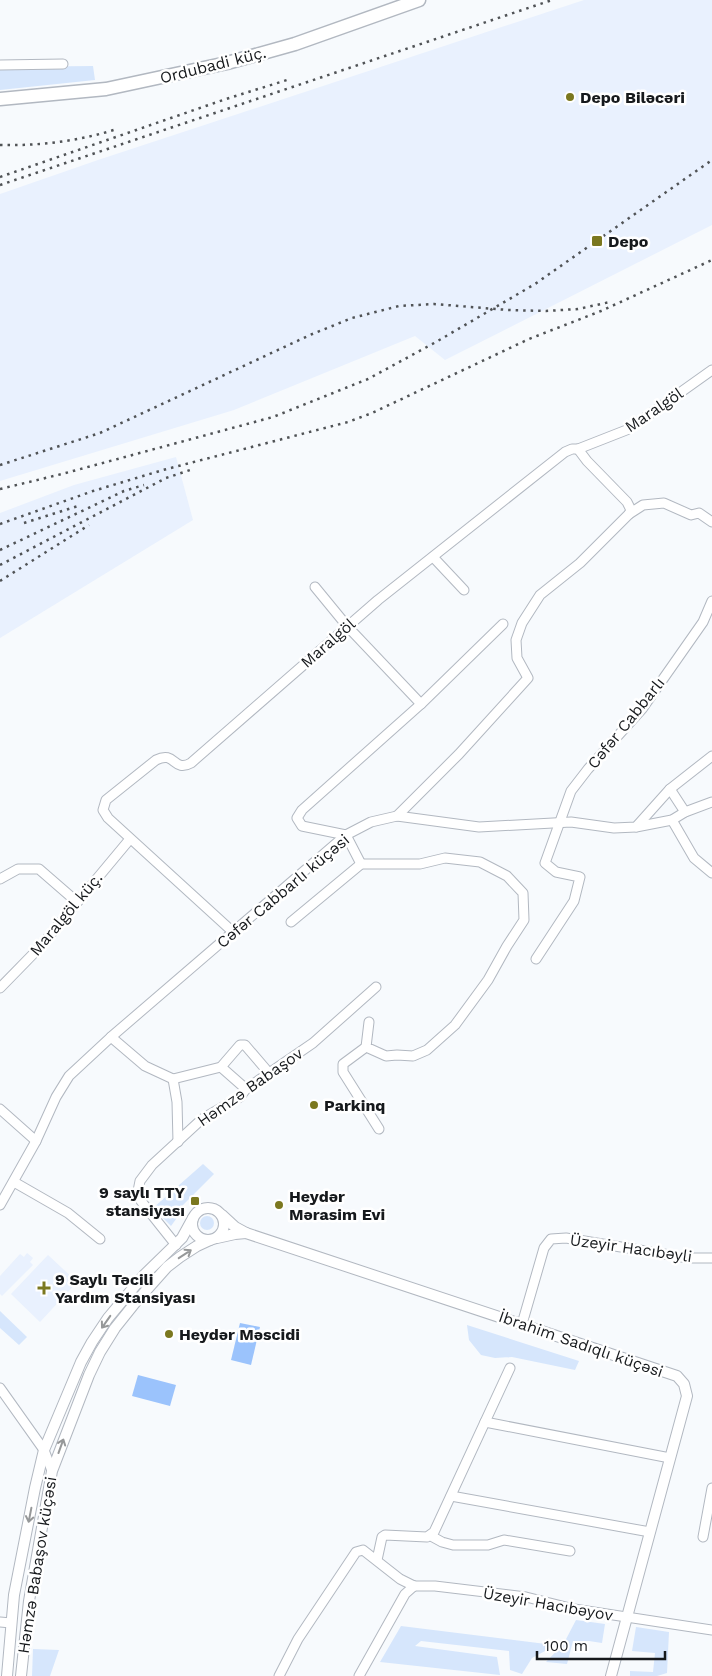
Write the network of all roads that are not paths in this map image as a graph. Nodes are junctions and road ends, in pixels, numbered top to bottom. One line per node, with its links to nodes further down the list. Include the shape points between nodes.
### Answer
1 (420, 0): 4 (main road, Ordubadi küç., via 295,44 227,63 106,89)
2 (63, 64): 3 (street)
3 (0, 65)
4 (0, 99)
5 (712, 370): 6 (street, Maralgöl, via 629,429)
6 (578, 449): 7 (street, via 627,502 631,510); 9 (street, Maralgöl, via 565,452)
7 (629, 514): 8 (street, via 643,505 664,504 691,514 699,513); 20 (street, via 580,564 540,595 516,640 517,658 528,678)
8 (712, 522)
9 (433, 557): 11 (street); 14 (street, Maralgöl)
10 (315, 587): 14 (street)
11 (464, 590)
12 (712, 601): 22 (street, Cəfər Cabbarlı, via 703,622 642,709 571,792)
13 (503, 624): 15 (street)
14 (347, 626): 15 (street); 25 (street, Maralgöl, via 191,763 179,766 168,757 162,757 106,800 103,810)
15 (421, 704): 24 (street, via 302,810 297,818 302,826)
16 (712, 756): 17 (street)
17 (670, 790): 19 (street); 23 (street)
18 (712, 802): 19 (street, Cəfər Cabbarlı küçəsi)
19 (685, 812): 21 (street, Cəfər Cabbarlı küçəsi)
20 (397, 816): 22 (street, Cəfər Cabbarlı küçəsi, via 479,827); 24 (street, Cəfər Cabbarlı küçəsi, via 371,822)
21 (672, 820): 23 (street, Cəfər Cabbarlı küçəsi); 27 (street, via 694,858)
22 (560, 822): 23 (street, Cəfər Cabbarlı küçəsi); 32 (street, Cəfər Cabbarlı, via 545,862 556,872 580,877 574,901)
23 (636, 827)
24 (346, 835): 26 (street); 31 (street, Cəfər Cabbarlı küçəsi)
25 (130, 839): 29 (street, Maralgöl küç.); 31 (street, Maralgöl)
26 (361, 864): 30 (street); 37 (street, via 420,864 444,858 480,862 506,876 523,893 524,920 488,980 455,1024 427,1050 413,1056 386,1056)
27 (712, 873)
28 (0, 879): 29 (street, via 18,869 38,868)
29 (77, 902): 34 (street, Maralgöl küç.)
30 (291, 922)
31 (233, 932): 36 (street, Cəfər Cabbarlı küçəsi)
32 (536, 959)
33 (376, 987): 39 (street, Həmzə Babaşov, via 314,1043)
34 (0, 988)
35 (369, 1022): 37 (street)
36 (111, 1037): 40 (street, via 145,1066); 44 (street, Cəfər Cabbarlı küçəsi, via 70,1076 56,1097)
37 (366, 1047): 43 (street, via 343,1064 343,1072)
38 (221, 1067): 39 (street, via 240,1045 245,1044); 40 (street); 41 (street)
39 (269, 1073): 41 (street, Həmzə Babaşov)
40 (173, 1079): 45 (street)
41 (246, 1089): 45 (street, Həmzə Babaşov, via 240,1097 202,1118)
42 (0, 1109): 44 (street)
43 (379, 1129)
44 (36, 1141): 46 (street, Cəfər Cabbarlı küçəsi)
45 (178, 1142): 53 (street, Həmzə Babaşov, via 152,1166 140,1181 138,1191 140,1201)
46 (14, 1182): 47 (street, Cəfər Cabbarlı küçəsi); 51 (street, via 68,1214)
47 (0, 1205)
48 (221, 1214): 49 (street, via 206,1208); 50 (street); 52 (street, via 223,1230)
49 (193, 1218): 52 (street, via 195,1234); 53 (street)
50 (246, 1233): 52 (street, Həmzə Babaşov küçəsi); 55 (street, İbrahim Sadıqlı küçəsi)
51 (100, 1239)
52 (212, 1240): 61 (street, Həmzə Babaşov küçəsi, one-way to 52, via 88,1375 115,1328 168,1267 186,1253)
53 (176, 1245): 59 (street, one-way to 59, via 144,1275 92,1342)
54 (712, 1258): 55 (street, Üzeyir Hacıbəyli, via 688,1258 566,1238 552,1239 544,1248)
55 (522, 1324): 60 (street, İbrahim Sadıqlı küçəsi, via 677,1376 684,1384 686,1396)
56 (510, 1368): 58 (street)
57 (0, 1388): 59 (street)
58 (486, 1422): 60 (street); 63 (street)
59 (44, 1450): 61 (street); 72 (street, Həmzə Babaşov küçəsi, one-way to 72)
60 (670, 1458): 64 (street, İbrahim Sadıqlı küçəsi)
61 (52, 1471): 75 (street, Həmzə Babaşov küçəsi, via 29,1601)
62 (712, 1488): 66 (street)
63 (451, 1496): 64 (street); 65 (street)
64 (650, 1532): 70 (street, İbrahim Sadıqlı küçəsi)
65 (431, 1536): 67 (street, via 453,1545 488,1545 504,1540); 68 (street, via 385,1535)
66 (704, 1537)
67 (570, 1551)
68 (377, 1560): 69 (street); 76 (street, via 363,1550 356,1552 298,1639)
69 (414, 1586): 70 (street, Üzeyir Hacıbəyov, via 526,1597); 77 (street, via 405,1594)
70 (626, 1618): 73 (street, Üzeyir Hacıbəyov); 78 (street, İbrahim Sadıqlı küçəsi)
71 (0, 1622): 72 (street)
72 (11, 1623): 74 (street, Həmzə Babaşov küçəsi)
73 (712, 1630)
74 (7, 1676)
75 (21, 1676)
76 (279, 1676)
77 (359, 1676)
78 (611, 1676)

